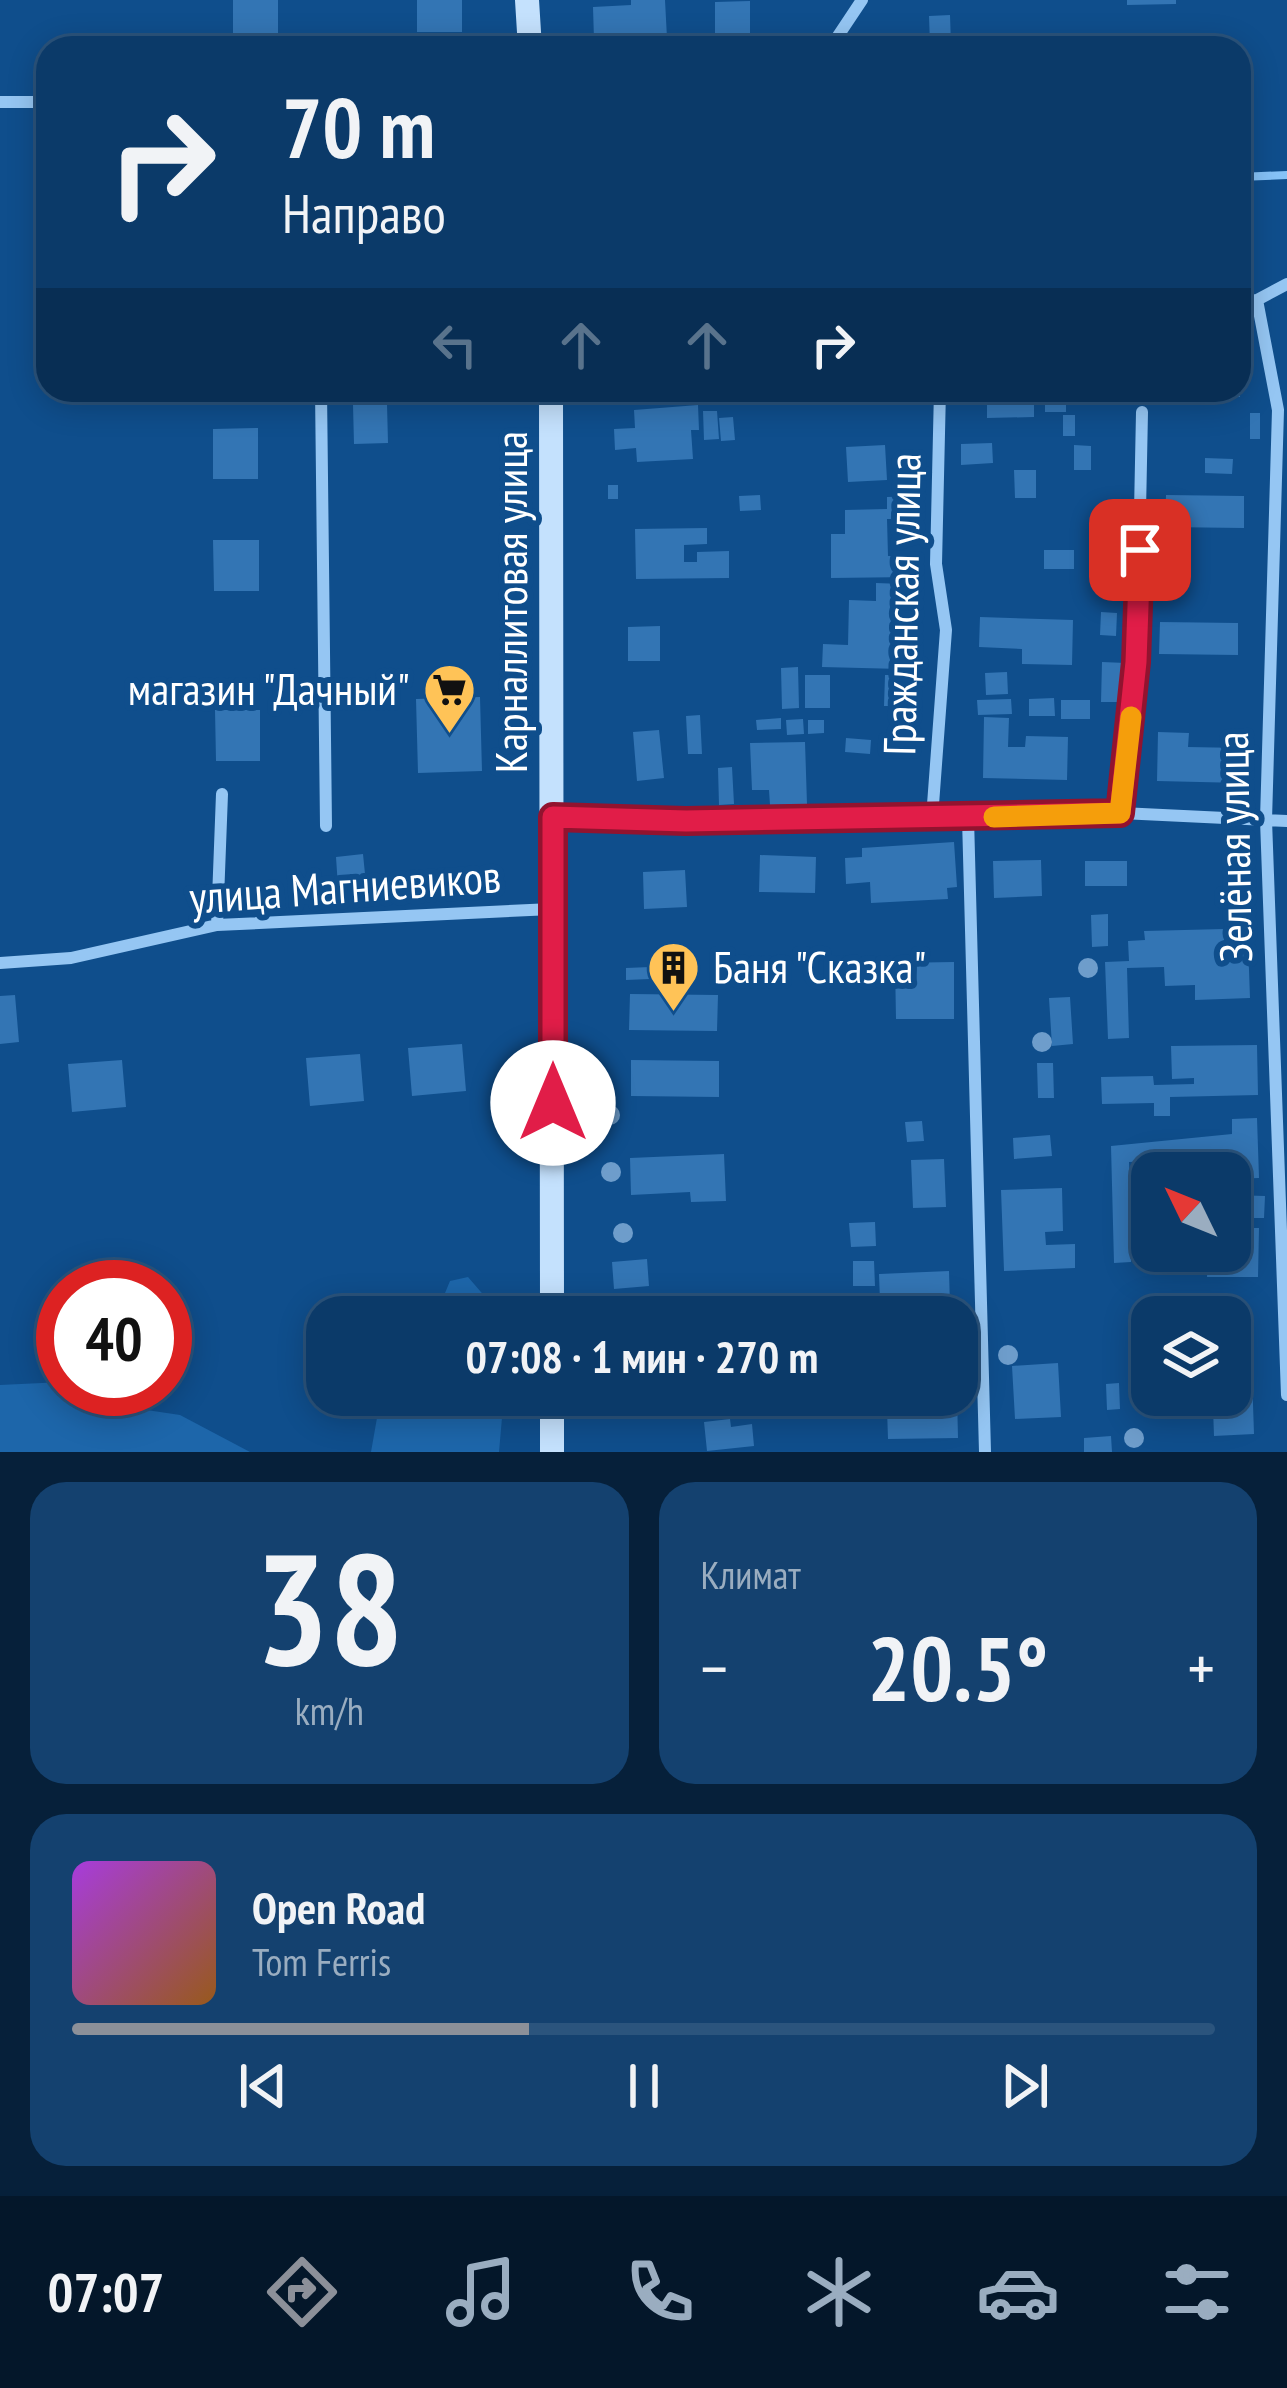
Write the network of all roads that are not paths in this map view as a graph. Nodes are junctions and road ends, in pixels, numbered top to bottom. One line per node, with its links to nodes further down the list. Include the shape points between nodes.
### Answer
1 (527, 0): 3 (street)
2 (862, 0): 4 (street)
3 (529, 36)
4 (838, 36)
5 (0, 102): 6 (street)
6 (36, 102)
7 (1287, 284): 9 (street)
8 (1251, 300): 9 (street)
9 (1257, 300): 19 (street, Зелёная улица, via 1278,410)
10 (320, 402): 21 (street)
11 (551, 402): 16 (street, Карналлитовая улица)
12 (940, 402): 17 (street, Гражданская улица, via 936,564 946,631)
13 (1142, 412): 15 (street, via 1136,662)
14 (222, 794): 23 (street)
15 (1120, 813): 18 (street); 19 (street)
16 (553, 817): 17 (street); 22 (street, Карналлитовая улица)
17 (932, 818): 18 (street)
18 (968, 818): 29 (street)
19 (1266, 820): 20 (street); 26 (street, Зелёная улица)
20 (1287, 820)
21 (326, 826)
22 (554, 908): 23 (street, улица Магниевиков); 25 (street, Карналлитовая улица)
23 (218, 925): 24 (street, улица Магниевиков, via 71,958)
24 (0, 963)
25 (552, 1296)
26 (1287, 1395)
27 (552, 1416): 28 (street)
28 (552, 1452)
29 (985, 1452)

